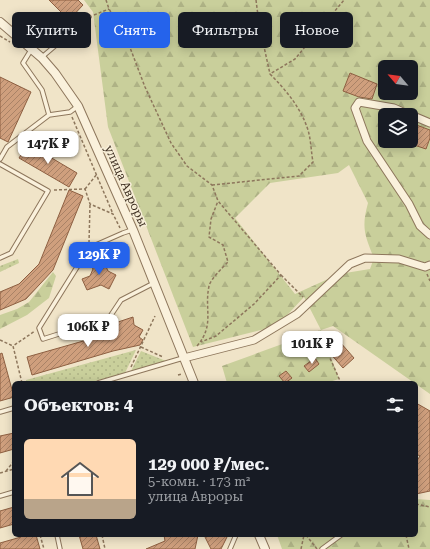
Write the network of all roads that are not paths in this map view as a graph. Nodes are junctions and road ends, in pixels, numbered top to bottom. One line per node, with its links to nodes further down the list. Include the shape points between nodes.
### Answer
1 (0, 22): 3 (street, улица Авроры)
2 (53, 48): 4 (lane)
3 (32, 49): 4 (street, улица Авроры); 7 (lane, via 23,63 42,90)
4 (42, 58): 5 (street, улица Авроры)
5 (78, 106): 7 (lane, via 70,112); 12 (street, улица Авроры)
6 (394, 108): 13 (street, via 359,102 355,108 367,142 420,226)
7 (49, 115): 10 (lane, via 7,147)
8 (418, 118): 9 (street)
9 (430, 123)
10 (0, 159)
11 (0, 164): 14 (lane, via 48,191 11,253)
12 (133, 230): 16 (street, улица Авроры); 16 (lane, via 89,248 39,328 43,339 109,318 121,300)
13 (430, 235)
14 (0, 258)
15 (430, 265): 17 (street, via 425,267 399,259 365,258 350,264 297,314 254,340)
16 (155, 283): 17 (street, улица Авроры)
17 (184, 358): 18 (lane); 19 (street, улица Авроры)
18 (105, 381)
19 (193, 381)
20 (12, 409): 21 (lane)
21 (0, 412)
22 (12, 493): 23 (lane)
23 (0, 496)
24 (57, 537): 28 (lane)
25 (235, 537): 29 (lane)
26 (260, 537): 30 (street)
27 (338, 537): 31 (lane)
28 (60, 549)
29 (230, 549)
30 (265, 549)
31 (322, 549)

